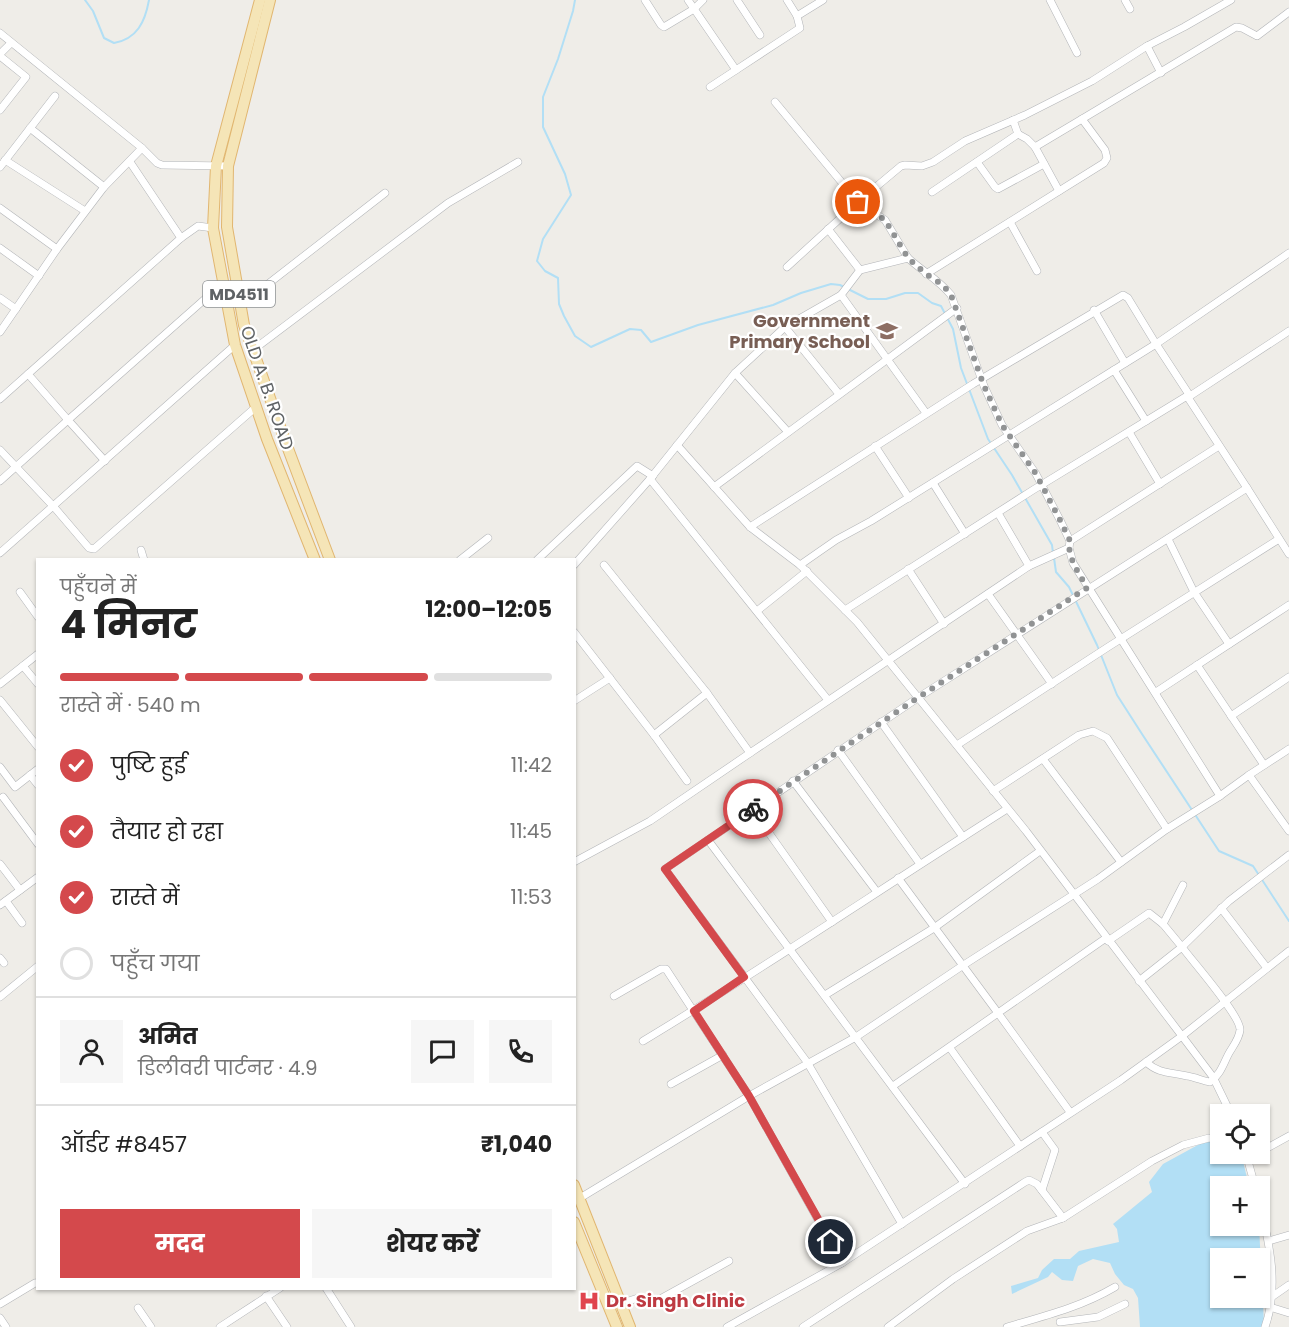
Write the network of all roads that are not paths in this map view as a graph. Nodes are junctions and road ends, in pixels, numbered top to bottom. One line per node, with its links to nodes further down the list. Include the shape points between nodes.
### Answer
1 (260, 0): 16 (main road, OLD A. B. ROAD / MD4511)
2 (270, 0): 16 (main road, OLD A. B. ROAD / MD4511)
3 (645, 0): 12 (street, via 664,27)
4 (688, 0): 12 (street)
5 (703, 0): 12 (street)
6 (737, 0): 18 (street)
7 (787, 0): 15 (street)
8 (823, 0): 15 (street)
9 (1050, 0): 21 (street)
10 (1125, 0): 13 (street)
11 (1231, 0): 20 (street)
12 (694, 9): 23 (street)
13 (1130, 9)
14 (1289, 12): 24 (street, via 1257,36 1236,27)
15 (797, 16): 23 (street, via 797,31)
16 (260, 17): 40 (main road, OLD A. B. ROAD / MD4511)
17 (0, 33): 19 (street)
18 (760, 35)
19 (11, 43): 22 (street); 34 (street)
20 (1148, 46): 24 (street); 30 (street, via 1083,86)
21 (1077, 52)
22 (0, 55): 28 (street, via 26,77)
23 (736, 70): 25 (street)
24 (1161, 73): 29 (street)
25 (710, 87)
26 (55, 96): 31 (street)
27 (775, 102): 46 (street)
28 (0, 110)
29 (1082, 119): 33 (street); 43 (street, via 1107,158)
30 (1013, 120): 32 (street); 46 (street, via 965,141 928,165 901,166)
31 (30, 128): 35 (street); 42 (street)
32 (1018, 134): 33 (street); 38 (street)
33 (1035, 147): 39 (street)
34 (142, 148): 36 (street); 40 (street, via 162,165)
35 (5, 160): 41 (street); 48 (street)
36 (130, 162): 42 (street); 52 (street)
37 (518, 162): 74 (street, via 448,203)
38 (977, 162): 39 (street, via 998,189); 44 (street)
39 (1044, 164): 43 (street)
40 (222, 166): 50 (main road, OLD A. B. ROAD / MD4511); 65 (main road, OLD A. B. ROAD / MD4511, via 227,227)
41 (0, 167)
42 (104, 187): 48 (street)
43 (1059, 191): 49 (street)
44 (932, 192)
45 (385, 193): 65 (street)
46 (858, 202): 51 (street); 56 (street, via 885,220)
47 (0, 208): 54 (street)
48 (85, 211): 54 (street)
49 (1010, 222): 59 (street); 60 (street)
50 (213, 228): 52 (street, via 198,226); 62 (main road, OLD A. B. ROAD / MD4511)
51 (828, 229): 57 (street); 58 (street)
52 (181, 238): 79 (street)
53 (0, 248): 61 (street)
54 (57, 249): 61 (street)
55 (1289, 253): 72 (street)
56 (908, 258): 58 (street); 60 (street)
57 (787, 267)
58 (860, 270): 63 (street)
59 (1037, 271)
60 (926, 274): 66 (street, via 943,285)
61 (39, 276): 67 (street)
62 (223, 283): 73 (main road, OLD A. B. ROAD / MD4511); 85 (street)
63 (843, 292): 69 (street); 75 (street)
64 (0, 298): 67 (street)
65 (241, 305): 74 (main road, OLD A. B. ROAD / MD4511)
66 (957, 308): 75 (street); 80 (street)
67 (16, 309): 71 (street)
68 (1094, 310): 72 (street, via 1123,295); 76 (street); 80 (street)
69 (785, 327): 78 (street); 81 (street)
70 (1289, 331): 72 (street, via 1191,396)
71 (0, 332)
72 (1156, 344): 76 (street)
73 (235, 345): 83 (main road, OLD A. B. ROAD / MD4511); 96 (street)
74 (253, 350): 91 (main road, OLD A. B. ROAD / MD4511)
75 (887, 358): 81 (street); 84 (street)
76 (1125, 363): 77 (street)
77 (1114, 370): 86 (street); 89 (street)
78 (735, 373): 87 (street); 90 (street)
79 (28, 374): 82 (street); 85 (street)
80 (982, 379): 84 (street); 89 (street)
81 (839, 394): 87 (street)
82 (0, 399)
83 (256, 406): 95 (main road, OLD A. B. ROAD / MD4511); 106 (street, via 94,549)
84 (926, 413): 92 (street)
85 (68, 420): 96 (street); 97 (street)
86 (1146, 421): 88 (street); 93 (street, via 1187,396)
87 (788, 432): 103 (street)
88 (1129, 432): 101 (street); 102 (street)
89 (1009, 436): 100 (street); 102 (street)
90 (677, 445): 98 (street); 103 (street)
91 (287, 446): 95 (main road); 119 (main road, OLD A. B. ROAD / MD4511)
92 (876, 446): 105 (street); 108 (street)
93 (1219, 446): 101 (street); 104 (street)
94 (0, 450): 97 (street)
95 (271, 450): 118 (main road, OLD A. B. ROAD / MD4511)
96 (105, 461): 106 (street)
97 (17, 466): 99 (street); 106 (street)
98 (652, 477): 121 (street, via 637,466); 122 (street); 134 (street)
99 (0, 481)
100 (933, 483): 105 (street); 109 (street)
101 (1160, 484): 113 (street)
102 (1042, 485): 107 (street); 113 (street)
103 (714, 487): 108 (street)
104 (1246, 488): 111 (street); 112 (street)
105 (909, 498): 124 (street)
106 (54, 507): 115 (street)
107 (998, 513): 109 (street); 125 (street)
108 (750, 527): 124 (street)
109 (965, 534): 126 (street)
110 (488, 538): 120 (street)
111 (1168, 539): 128 (street); 130 (street)
112 (1279, 539): 116 (street); 130 (street)
113 (1069, 545): 125 (street); 128 (street, via 1073,563)
114 (141, 550): 117 (street)
115 (0, 553)
116 (1289, 554)
117 (143, 558)
118 (314, 558)
119 (329, 558)
120 (463, 558)
121 (539, 558)
122 (576, 564)
123 (604, 565): 151 (street)
124 (800, 565): 127 (street)
125 (1029, 566): 131 (street)
126 (908, 569): 133 (street); 136 (street)
127 (807, 571): 133 (street); 134 (street)
128 (1087, 588): 137 (street); 139 (street)
129 (20, 592): 135 (street)
130 (1194, 592): 139 (street); 140 (street)
131 (988, 594): 136 (street); 137 (street)
132 (1289, 605): 140 (street)
133 (846, 610): 142 (street)
134 (757, 611): 155 (street)
135 (36, 614)
136 (944, 624): 142 (street)
137 (1017, 633): 149 (street); 152 (street)
138 (576, 635): 146 (street)
139 (1121, 639): 149 (street); 150 (street)
140 (1229, 644): 143 (street)
141 (36, 656): 144 (street)
142 (887, 660): 152 (street); 155 (street)
143 (1197, 665): 150 (street); 156 (street)
144 (23, 666): 147 (street); 148 (street)
145 (1289, 677): 156 (street)
146 (610, 678): 154 (street); 158 (street)
147 (36, 682)
148 (0, 684)
149 (1052, 684): 160 (street)
150 (1156, 692): 175 (street)
151 (707, 693): 158 (street); 163 (street)
152 (919, 697): 157 (street); 160 (street)
153 (0, 700): 159 (street)
154 (576, 700)
155 (828, 700): 163 (street)
156 (1231, 716): 165 (street)
157 (880, 722): 161 (street); 181 (street)
158 (654, 735): 170 (street)
159 (36, 745)
160 (957, 745): 174 (street)
161 (838, 750): 171 (street); 189 (street)
162 (1289, 750): 165 (street)
163 (750, 753): 186 (street, via 650,821)
164 (1043, 759): 174 (street); 179 (street, via 1079,735 1093,730 1100,733); 187 (street)
165 (1264, 765): 169 (street)
166 (0, 767): 173 (street)
167 (36, 770): 168 (street)
168 (30, 775): 172 (street); 173 (street)
169 (1249, 775): 175 (street); 180 (street)
170 (687, 781)
171 (794, 781): 177 (street); 194 (street)
172 (36, 782)
173 (15, 787): 176 (street)
174 (993, 792): 178 (street)
175 (1220, 796): 179 (street)
176 (2, 798): 183 (street)
177 (753, 809): 182 (street); 198 (street)
178 (1007, 809): 181 (street); 184 (street)
179 (1167, 829): 187 (street)
180 (1289, 831)
181 (963, 837): 189 (street)
182 (708, 840): 204 (street); 209 (street, via 665,869)
183 (36, 841)
184 (1040, 851): 195 (street); 201 (street)
185 (1289, 855): 197 (street)
186 (576, 861)
187 (1121, 862): 195 (street)
188 (0, 864): 193 (street)
189 (920, 864): 191 (street)
190 (36, 878): 193 (street)
191 (898, 878): 194 (street); 201 (street)
192 (1183, 885): 200 (street)
193 (20, 890): 196 (street)
194 (876, 892): 198 (street)
195 (1072, 894): 202 (street); 206 (street)
196 (3, 903): 199 (street)
197 (1221, 908): 203 (street); 208 (street)
198 (832, 922): 204 (street)
199 (22, 923)
200 (1163, 924): 202 (street, via 1149,913); 203 (street)
201 (934, 928): 206 (street); 211 (street)
202 (1107, 940): 210 (street); 216 (street)
203 (1182, 947): 210 (street); 214 (street)
204 (790, 950): 209 (street); 211 (street)
205 (1288, 953): 208 (street)
206 (962, 966): 216 (street); 217 (street)
207 (36, 968): 213 (street)
208 (1268, 968): 214 (street)
209 (744, 977): 215 (street); 222 (street)
210 (1139, 981): 218 (street)
211 (825, 995): 217 (street)
212 (614, 996): 215 (street, via 666,969)
213 (0, 997)
214 (1225, 1002): 218 (street); 224 (street, via 1240,1029)
215 (694, 1011): 219 (street); 221 (street)
216 (998, 1013): 220 (street); 229 (street)
217 (856, 1036): 222 (street); 226 (street)
218 (1182, 1036): 223 (street); 224 (street)
219 (643, 1041)
220 (950, 1048): 226 (street); 233 (street)
221 (723, 1055): 225 (street); 227 (street)
222 (807, 1062): 227 (street); 240 (street)
223 (1146, 1062): 224 (street, via 1162,1073 1207,1082); 229 (street)
224 (1214, 1079): 228 (street)
225 (671, 1084)
226 (893, 1086): 235 (street)
227 (749, 1096): 238 (street); 246 (street)
228 (1226, 1104)
229 (1070, 1112): 230 (street)
230 (1042, 1132): 233 (street); 237 (street, via 1055,1150)
231 (1289, 1136): 234 (street)
232 (1210, 1138): 239 (street, via 1183,1145 1152,1161)
233 (1020, 1146): 235 (street)
234 (1270, 1146)
235 (965, 1184): 240 (street)
236 (576, 1189): 238 (main road)
237 (1042, 1190): 239 (street); 272 (street, via 1034,1182 1025,1182)
238 (580, 1198): 254 (main road)
239 (1063, 1218): 273 (street, via 1027,1231)
240 (902, 1224): 246 (street)
241 (576, 1227): 269 (main road)
242 (1289, 1235): 244 (street)
243 (1268, 1236): 244 (street)
244 (1269, 1241): 253 (street)
245 (729, 1261): 254 (street, via 651,1304 638,1298)
246 (842, 1263): 271 (street)
247 (35, 1283): 255 (street)
248 (1289, 1285): 253 (street)
249 (1115, 1287): 261 (street)
250 (276, 1290): 252 (street)
251 (327, 1290): 268 (street)
252 (266, 1296): 266 (street); 267 (street)
253 (1273, 1296): 257 (street)
254 (622, 1303): 270 (main road)
255 (0, 1304)
256 (1125, 1304): 263 (street, via 1098,1317)
257 (1270, 1307): 260 (street)
258 (138, 1308): 265 (street)
259 (1270, 1308): 275 (street)
260 (1289, 1313)
261 (1056, 1314): 263 (street); 274 (street)
262 (0, 1318): 264 (street)
263 (1061, 1325)
264 (6, 1327)
265 (151, 1327)
266 (220, 1327)
267 (287, 1327)
268 (351, 1327)
269 (617, 1327)
270 (630, 1327)
271 (727, 1327)
272 (803, 1327)
273 (888, 1327)
274 (1007, 1327)
275 (1265, 1327)

